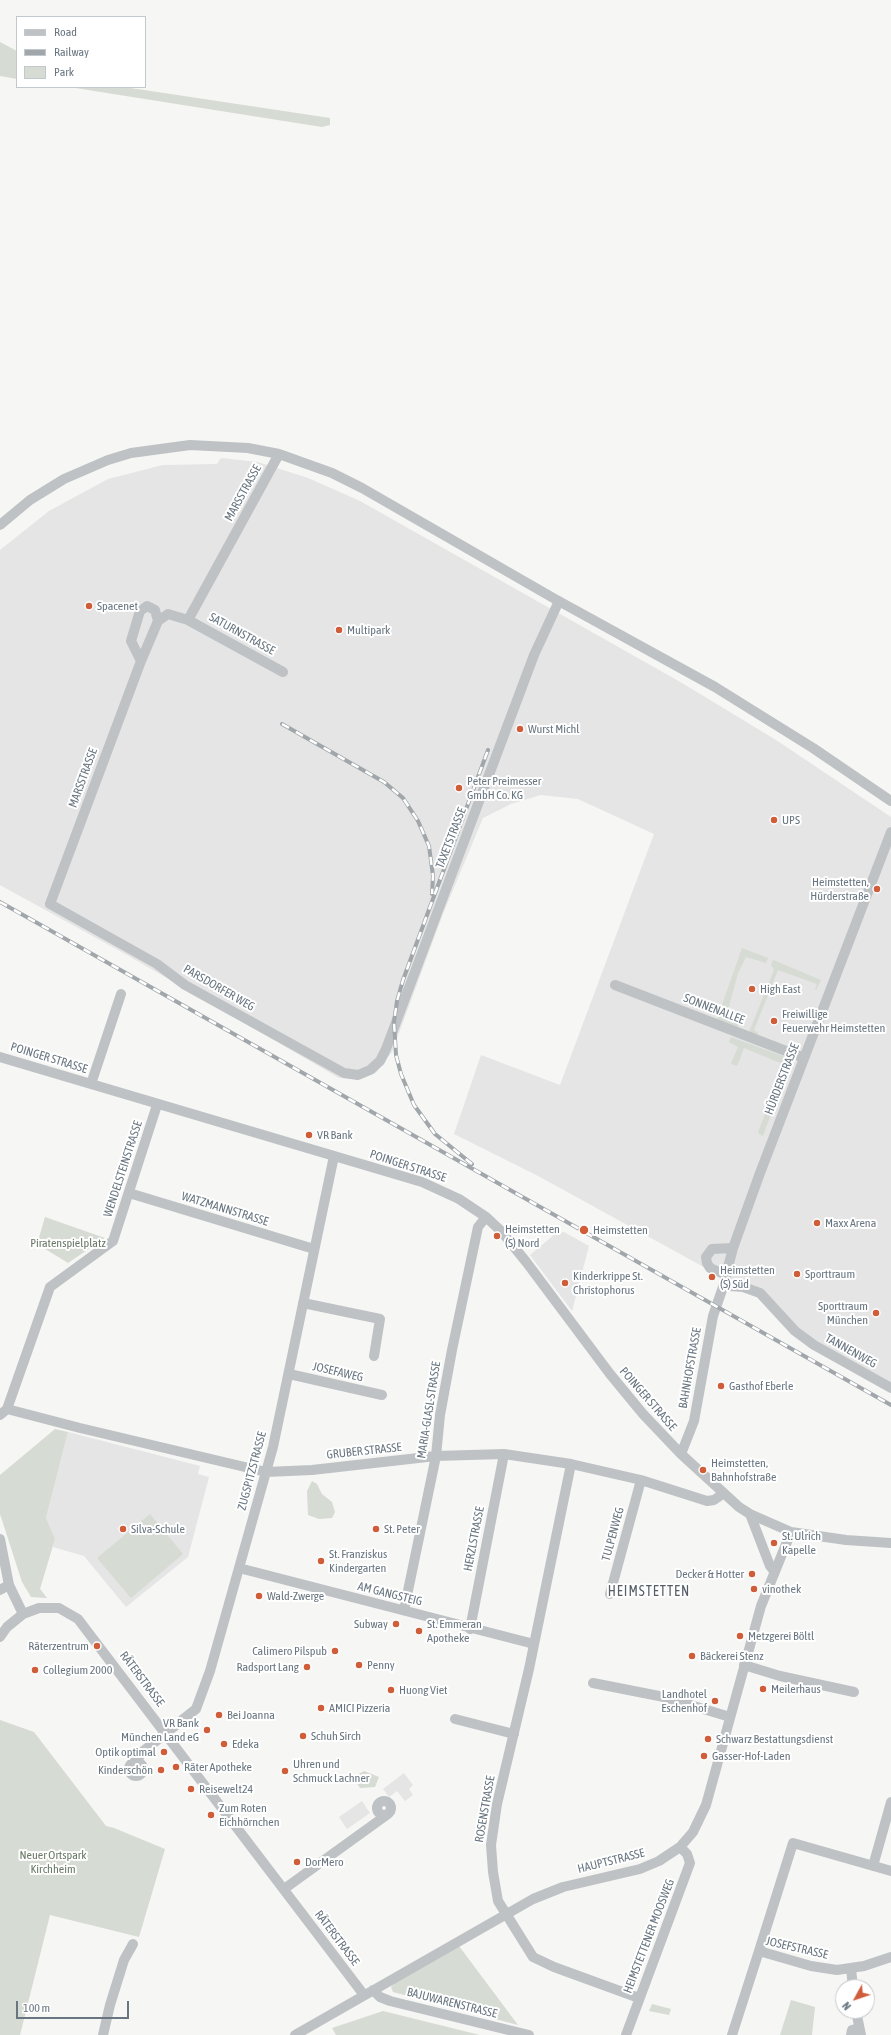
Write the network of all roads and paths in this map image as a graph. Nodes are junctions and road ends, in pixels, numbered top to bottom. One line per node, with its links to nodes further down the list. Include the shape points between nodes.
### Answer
1 (279, 454): 2 (street, via 248,448 190,445 131,453 64,479 30,500); 3 (street, via 332,473 362,488); 4 (street, MARSSTRASSE)
2 (0, 525)
3 (558, 601): 8 (street, via 750,708); 15 (street, TAXETSTRASSE, via 534,655 386,1049 380,1061 370,1070)
4 (188, 620): 5 (street, via 168,614); 7 (street, SATURNSTRASSE)
5 (158, 621): 6 (street, MARSSTRASSE); 6 (street, via 155,610 146,606 140,611 131,641)
6 (140, 661): 10 (street, MARSSTRASSE)
7 (283, 672)
8 (891, 801)
9 (891, 832): 14 (street, HÜRDERSTRASSE)
10 (50, 904): 15 (street, PARSDORFER WEG, via 157,964 185,985 344,1073)
11 (615, 985): 14 (street, SONNENALLEE)
12 (121, 994): 16 (street, POINGER STRASSE)
13 (0, 1057): 16 (street, POINGER STRASSE)
14 (804, 1058): 21 (street, HÜRDERSTRASSE)
15 (358, 1075)
16 (91, 1084): 17 (street, POINGER STRASSE)
17 (157, 1105): 18 (street, POINGER STRASSE); 19 (street, WENDELSTEINSTRASSE)
18 (334, 1156): 20 (street, POINGER STRASSE, via 439,1189 459,1198); 22 (street, ZUGSPITZSTRASSE)
19 (129, 1193): 22 (street, WATZMANNSTRASSE); 30 (street, WENDELSTEINSTRASSE, via 113,1241 50,1287)
20 (486, 1217): 32 (street, POINGER STRASSE, via 518,1250 623,1392); 33 (street, MARIA-GLASL-STRASSE, via 478,1227 471,1258 440,1415)
21 (733, 1248): 23 (street, HÜRDERSTRASSE); 23 (street, via 712,1249 706,1257 710,1268)
22 (314, 1249): 25 (street, ZUGSPITZSTRASSE)
23 (726, 1275): 24 (street, HÜRDERSTRASSE)
24 (723, 1288): 28 (street, TANNENWEG, via 743,1287 760,1293 795,1331 814,1345); 32 (street, BAHNHOFSTRASSE, via 712,1316 694,1421)
25 (303, 1303): 26 (street, via 380,1320); 27 (street, ZUGSPITZSTRASSE)
26 (374, 1356)
27 (289, 1374): 29 (street, JOSEFAWEG); 35 (street, ZUGSPITZSTRASSE)
28 (891, 1388)
29 (382, 1395)
30 (4, 1412): 35 (street, GRUBER STRASSE)
31 (504, 1454): 33 (street, GRUBER STRASSE); 34 (street, GRUBER STRASSE); 48 (street, HERZLSTRASSE)
32 (681, 1454): 37 (street)
33 (436, 1456): 35 (street, GRUBER STRASSE, via 312,1470); 46 (street, MARIA-GLASL-STRASSE)
34 (571, 1464): 36 (street, GRUBER STRASSE); 50 (street, ROSENSTRASSE)
35 (266, 1472): 42 (street, ZUGSPITZSTRASSE)
36 (641, 1480): 37 (street, GRUBER STRASSE, via 707,1501 714,1500); 45 (street, TULPENWEG)
37 (724, 1493): 38 (street)
38 (750, 1514): 39 (street); 43 (street)
39 (790, 1532): 41 (street); 43 (street, HAUPTSTRASSE)
40 (0, 1539): 44 (street)
41 (891, 1543)
42 (239, 1568): 46 (street, AM GANGSTEIG); 56 (street, ZUGSPITZSTRASSE, via 198,1705 191,1715)
43 (774, 1571): 51 (street, HAUPTSTRASSE)
44 (5, 1588): 47 (street)
45 (610, 1594)
46 (404, 1610): 48 (street, AM GANGSTEIG)
47 (23, 1614): 49 (street, via 7,1627); 56 (street, RÄTERSTRASSE, via 48,1607 59,1608 78,1619)
48 (470, 1628): 50 (street, AM GANGSTEIG)
49 (0, 1637)
50 (534, 1644): 57 (street, ROSENSTRASSE)
51 (744, 1665): 53 (street, via 780,1676); 54 (street, HAUPTSTRASSE)
52 (593, 1683): 54 (street, via 664,1697)
53 (854, 1692)
54 (730, 1717): 62 (street, HAUPTSTRASSE, via 704,1810 693,1832)
55 (455, 1719): 57 (street)
56 (167, 1734): 58 (street, ZUGSPITZSTRASSE, via 141,1753); 65 (street, RÄTERSTRASSE)
57 (514, 1734): 66 (street, ROSENSTRASSE, via 497,1804 491,1845 494,1884 498,1901)
58 (137, 1762)
59 (891, 1802): 60 (street)
60 (890, 1813): 63 (street)
61 (388, 1814): 65 (street)
62 (680, 1847): 66 (street, HAUPTSTRASSE, via 651,1865 622,1874 563,1886); 73 (street, HEIMSTETTENER MOOSWEG, via 687,1854 690,1863)
63 (873, 1866): 64 (street); 68 (street, via 793,1843)
64 (891, 1871)
65 (284, 1890): 72 (street, RÄTERSTRASSE)
66 (506, 1913): 72 (street, HAUPTSTRASSE); 73 (street, ROSENSTRASSE, via 534,1957 554,1967)
67 (133, 1944): 76 (street, via 124,1960)
68 (759, 1951): 70 (street, JOSEFSTRASSE, via 811,1966); 80 (street, JOSEFSTRASSE)
69 (891, 1957): 70 (street, JOSEFSTRASSE)
70 (851, 1969): 71 (street)
71 (852, 1979)
72 (368, 1993): 77 (street, HAUPTSTRASSE); 78 (street, BAJUWARENSTRASSE, via 390,2001)
73 (639, 1998): 79 (street, HEIMSTETTENER MOOSWEG)
74 (856, 2019): 75 (street)
75 (857, 2033)
76 (102, 2035)
77 (295, 2035)
78 (529, 2035)
79 (626, 2035)
80 (732, 2035)

